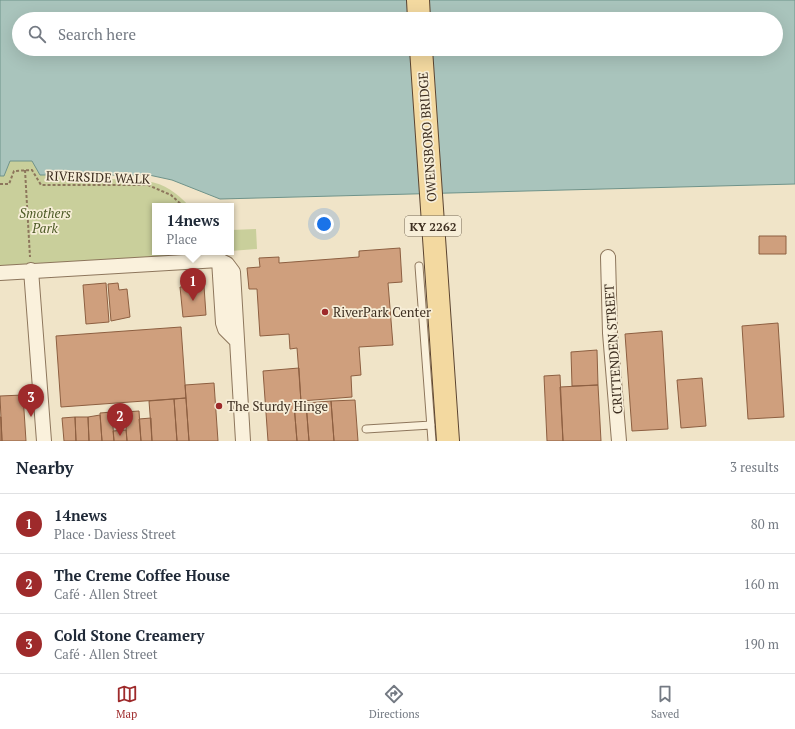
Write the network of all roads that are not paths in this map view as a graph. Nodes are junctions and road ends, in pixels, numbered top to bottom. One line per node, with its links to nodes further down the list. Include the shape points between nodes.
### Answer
1 (418, 0): 2 (main road)
2 (419, 12)
3 (421, 56): 13 (main road, OWENSBORO BRIDGE / KY 2262)
4 (608, 257): 14 (street, CRITTENDEN STREET, via 610,333)
5 (31, 265): 7 (street); 10 (street); 11 (street, via 219,260 223,323 237,342)
6 (419, 266): 8 (lane)
7 (0, 273)
8 (430, 425): 9 (lane); 12 (lane)
9 (366, 429)
10 (44, 441)
11 (243, 441)
12 (432, 441)
13 (448, 441)
14 (619, 441)

